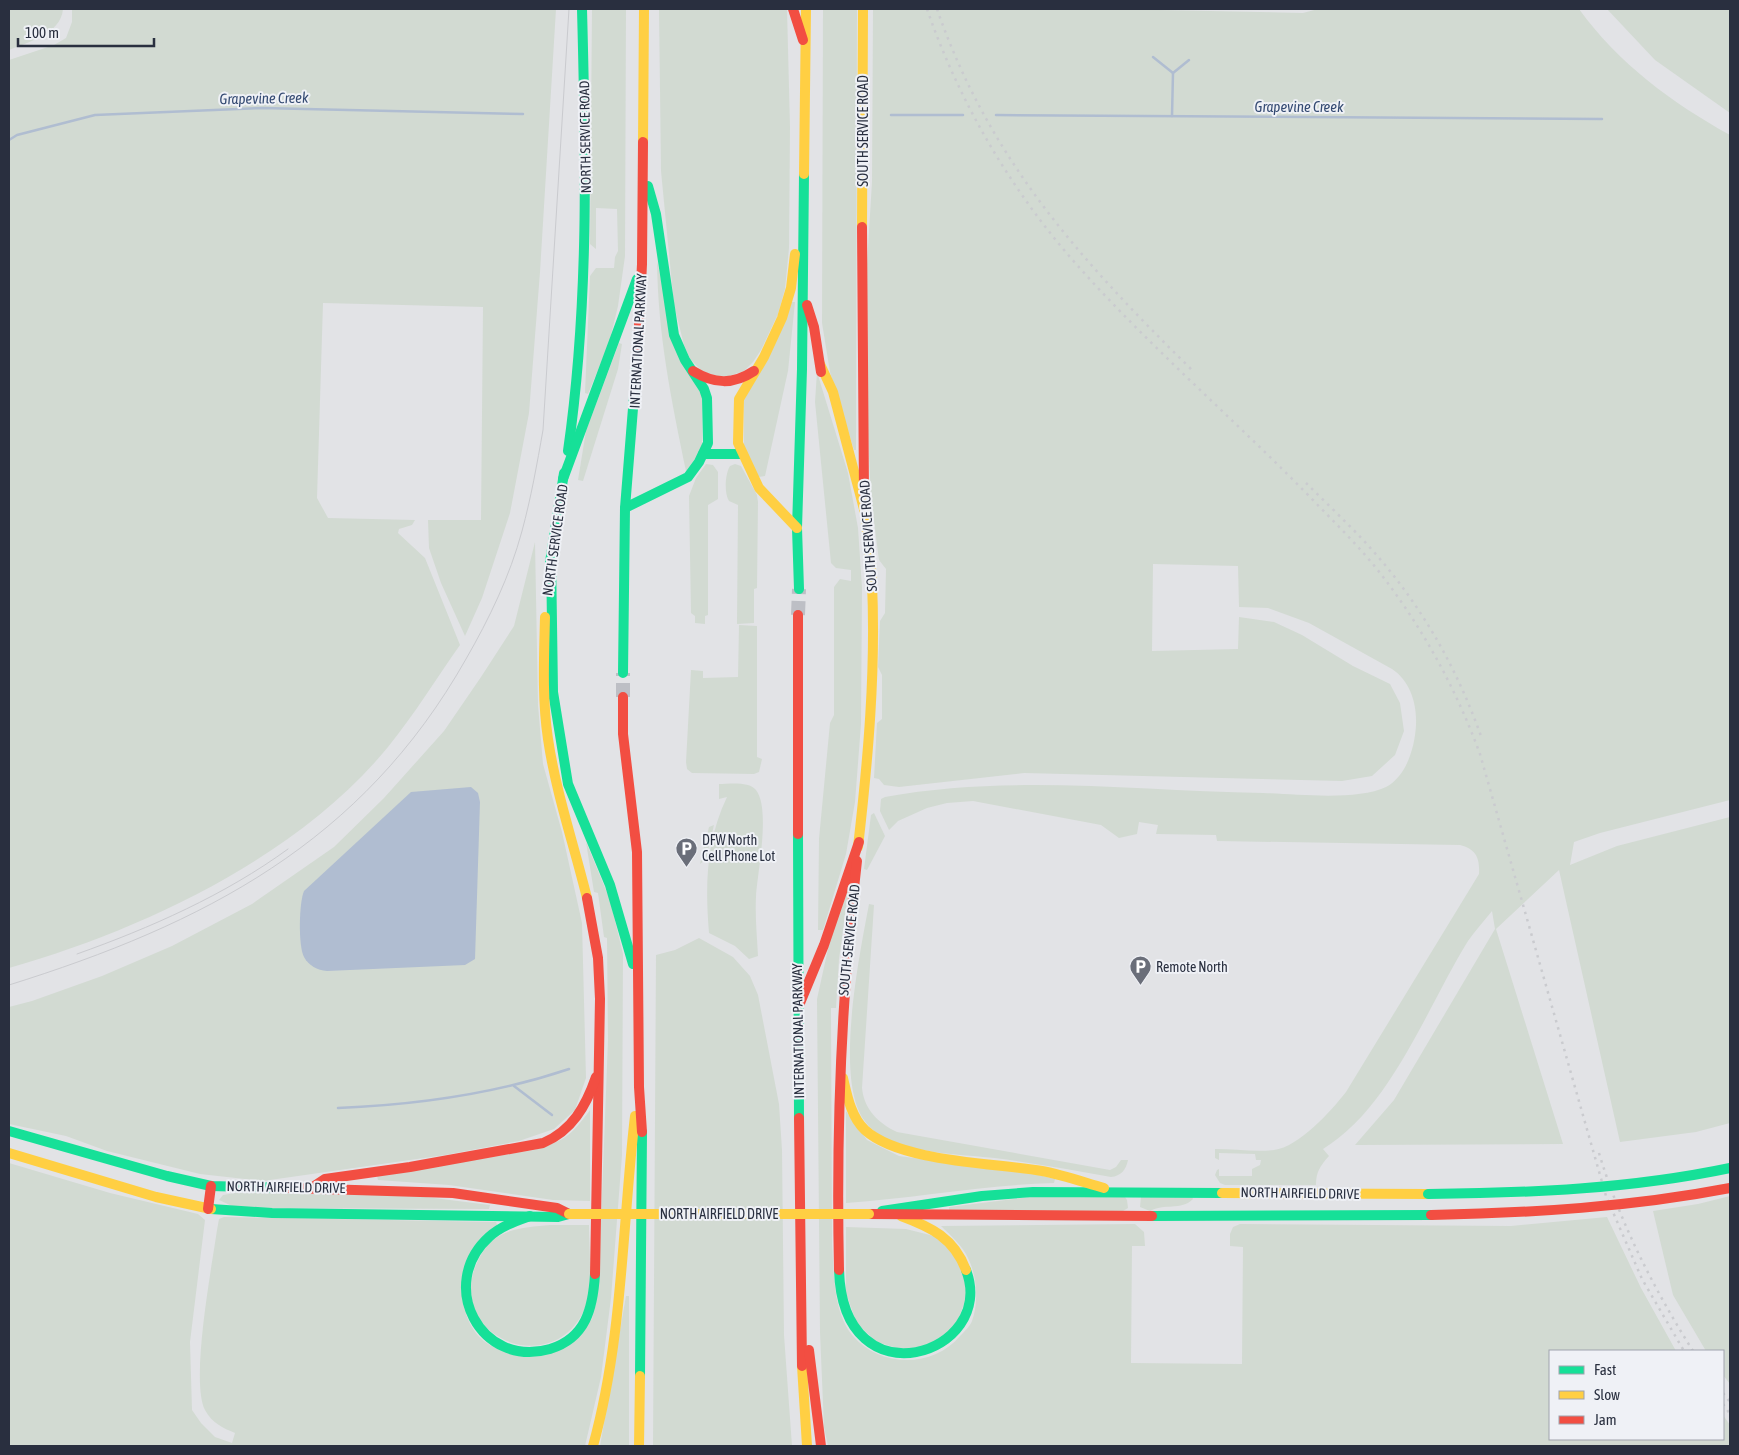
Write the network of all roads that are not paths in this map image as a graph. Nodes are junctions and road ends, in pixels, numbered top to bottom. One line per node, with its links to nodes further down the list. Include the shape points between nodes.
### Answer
1 (582, 9): 15 (main road, NORTH SERVICE ROAD, via 586,186 583,334)
2 (644, 9): 7 (main road, INTERNATIONAL PARKWAY)
3 (806, 9): 6 (main road)
4 (863, 9): 17 (main road, SOUTH SERVICE ROAD, via 862,426)
5 (794, 13): 6 (main road)
6 (805, 46): 8 (main road)
7 (644, 174): 9 (main road, INTERNATIONAL PARKWAY); 11 (main road, via 656,214 674,335)
8 (803, 225): 10 (main road); 12 (main road, via 795,250 788,302 774,337)
9 (642, 264): 15 (main road); 16 (main road, INTERNATIONAL PARKWAY)
10 (803, 289): 17 (main road, via 820,364 840,415 840,426); 18 (main road)
11 (691, 369): 12 (main road, via 705,378 725,382 744,378); 13 (main road, via 707,398 708,443)
12 (755, 370): 14 (main road, via 739,399 738,444)
13 (703, 454): 14 (main road); 16 (main road, via 688,477)
14 (742, 454): 18 (main road, via 759,488)
15 (563, 479): 19 (main road, NORTH SERVICE ROAD)
16 (625, 508): 22 (main road, INTERNATIONAL PARKWAY)
17 (865, 513): 24 (main road, SOUTH SERVICE ROAD, via 873,632 870,721)
18 (797, 528): 20 (main road)
19 (551, 556): 25 (main road, via 552,614 559,643 558,739 568,784 610,885); 28 (main road, NORTH SERVICE ROAD, via 545,619 546,720 553,764 598,958)
20 (799, 589)
21 (798, 615): 26 (main road, INTERNATIONAL PARKWAY)
22 (623, 673)
23 (623, 697): 25 (main road, via 623,734 637,852)
24 (859, 842): 26 (main road, via 824,945); 27 (main road, SOUTH SERVICE ROAD, via 847,945)
25 (640, 989): 29 (main road)
26 (798, 1008): 42 (main road, INTERNATIONAL PARKWAY)
27 (839, 1062): 36 (main road, via 856,1118 884,1143 932,1155 1044,1171); 41 (main road, SOUTH SERVICE ROAD, via 838,1247 843,1305 856,1331 870,1343 884,1350 907,1354 930,1349 953,1331 964,1316 971,1286 960,1251 948,1239 934,1229)
28 (599, 1067): 34 (main road, via 582,1112 554,1138 538,1144 440,1162 325,1179); 40 (main road, NORTH SERVICE ROAD, via 595,1266 588,1318 578,1333 552,1349 519,1352 487,1337 472,1320 467,1310 464,1284 468,1266 487,1239 502,1227)
29 (639, 1087): 43 (main road, via 630,1147 613,1356); 44 (main road, via 643,1149)
30 (9, 1131): 33 (main road, NORTH AIRFIELD DRIVE)
31 (9, 1153): 37 (main road, NORTH AIRFIELD DRIVE, via 164,1201)
32 (1730, 1168): 36 (main road, NORTH AIRFIELD DRIVE, bridge, via 1592,1189 1428,1194)
33 (211, 1186): 34 (main road, NORTH AIRFIELD DRIVE); 37 (main road)
34 (311, 1187): 38 (main road, NORTH AIRFIELD DRIVE, via 453,1193 557,1208)
35 (1730, 1188): 41 (main road, NORTH AIRFIELD DRIVE, bridge, via 1682,1198 1579,1211 1431,1215)
36 (1117, 1192): 39 (main road, NORTH AIRFIELD DRIVE, via 982,1196)
37 (208, 1209): 40 (main road, NORTH AIRFIELD DRIVE, via 263,1213)
38 (569, 1214): 39 (main road, NORTH AIRFIELD DRIVE, bridge); 40 (main road, NORTH AIRFIELD DRIVE)
39 (869, 1214): 41 (main road, NORTH AIRFIELD DRIVE)
40 (530, 1216)
41 (900, 1216)
42 (801, 1288): 45 (main road, INTERNATIONAL PARKWAY); 46 (main road)
43 (593, 1446)
44 (639, 1446)
45 (807, 1446)
46 (822, 1446)

